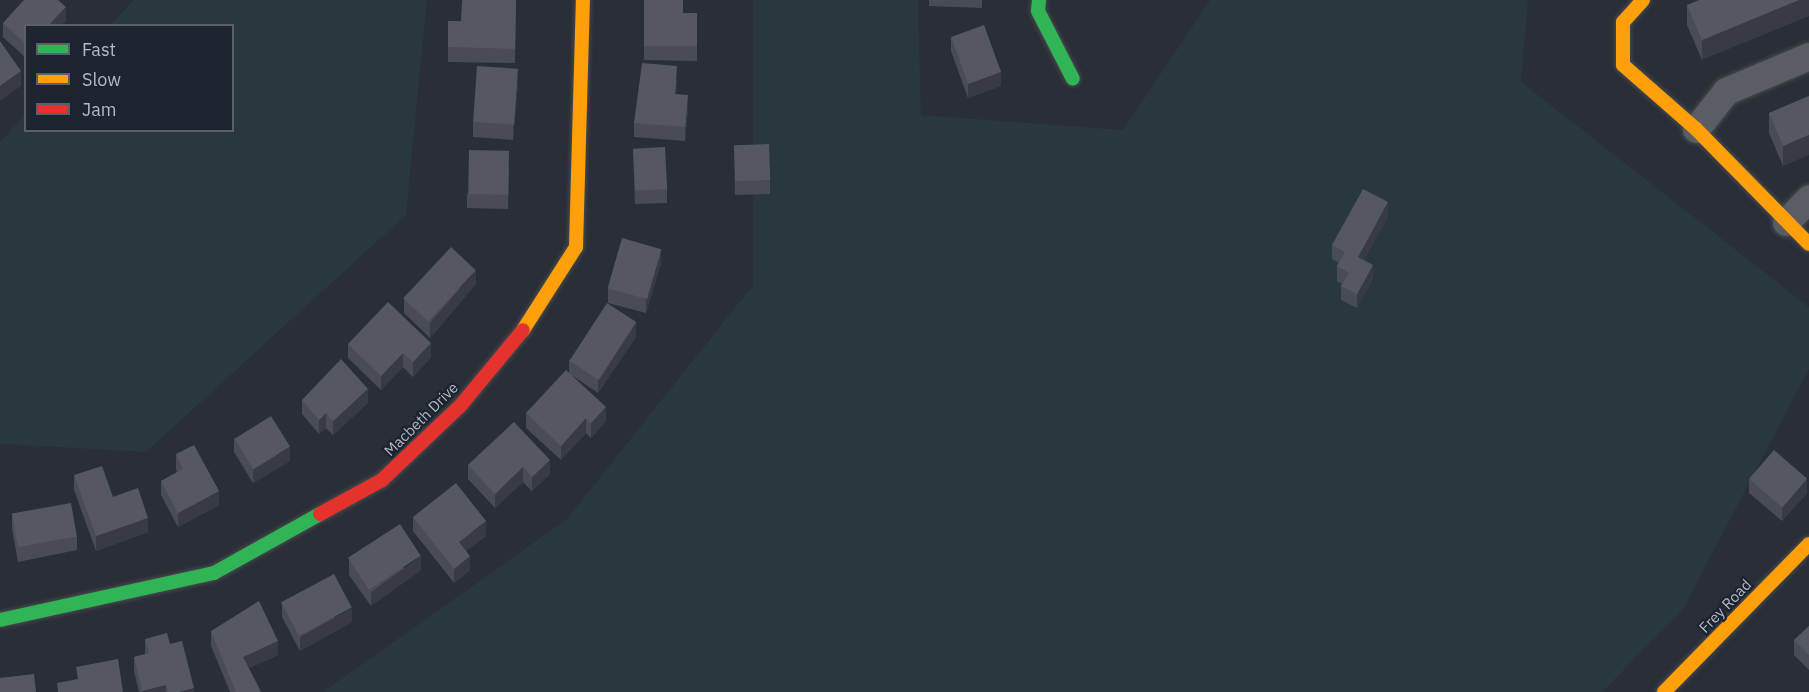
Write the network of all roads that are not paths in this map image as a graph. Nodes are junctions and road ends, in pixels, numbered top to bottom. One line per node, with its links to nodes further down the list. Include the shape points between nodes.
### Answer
1 (584, 0): 11 (street, Macbeth Drive, via 576,248 536,313 461,405 382,480 214,573)
2 (1039, 0): 5 (street, via 1038,10)
3 (1643, 0): 6 (street, via 1623,22 1623,65)
4 (1809, 56): 6 (street, via 1726,91)
5 (1073, 79)
6 (1696, 129): 8 (street)
7 (1809, 198): 8 (street)
8 (1786, 222): 9 (street)
9 (1809, 244)
10 (1809, 543): 12 (street, Frey Road)
11 (0, 620)
12 (1664, 692)

